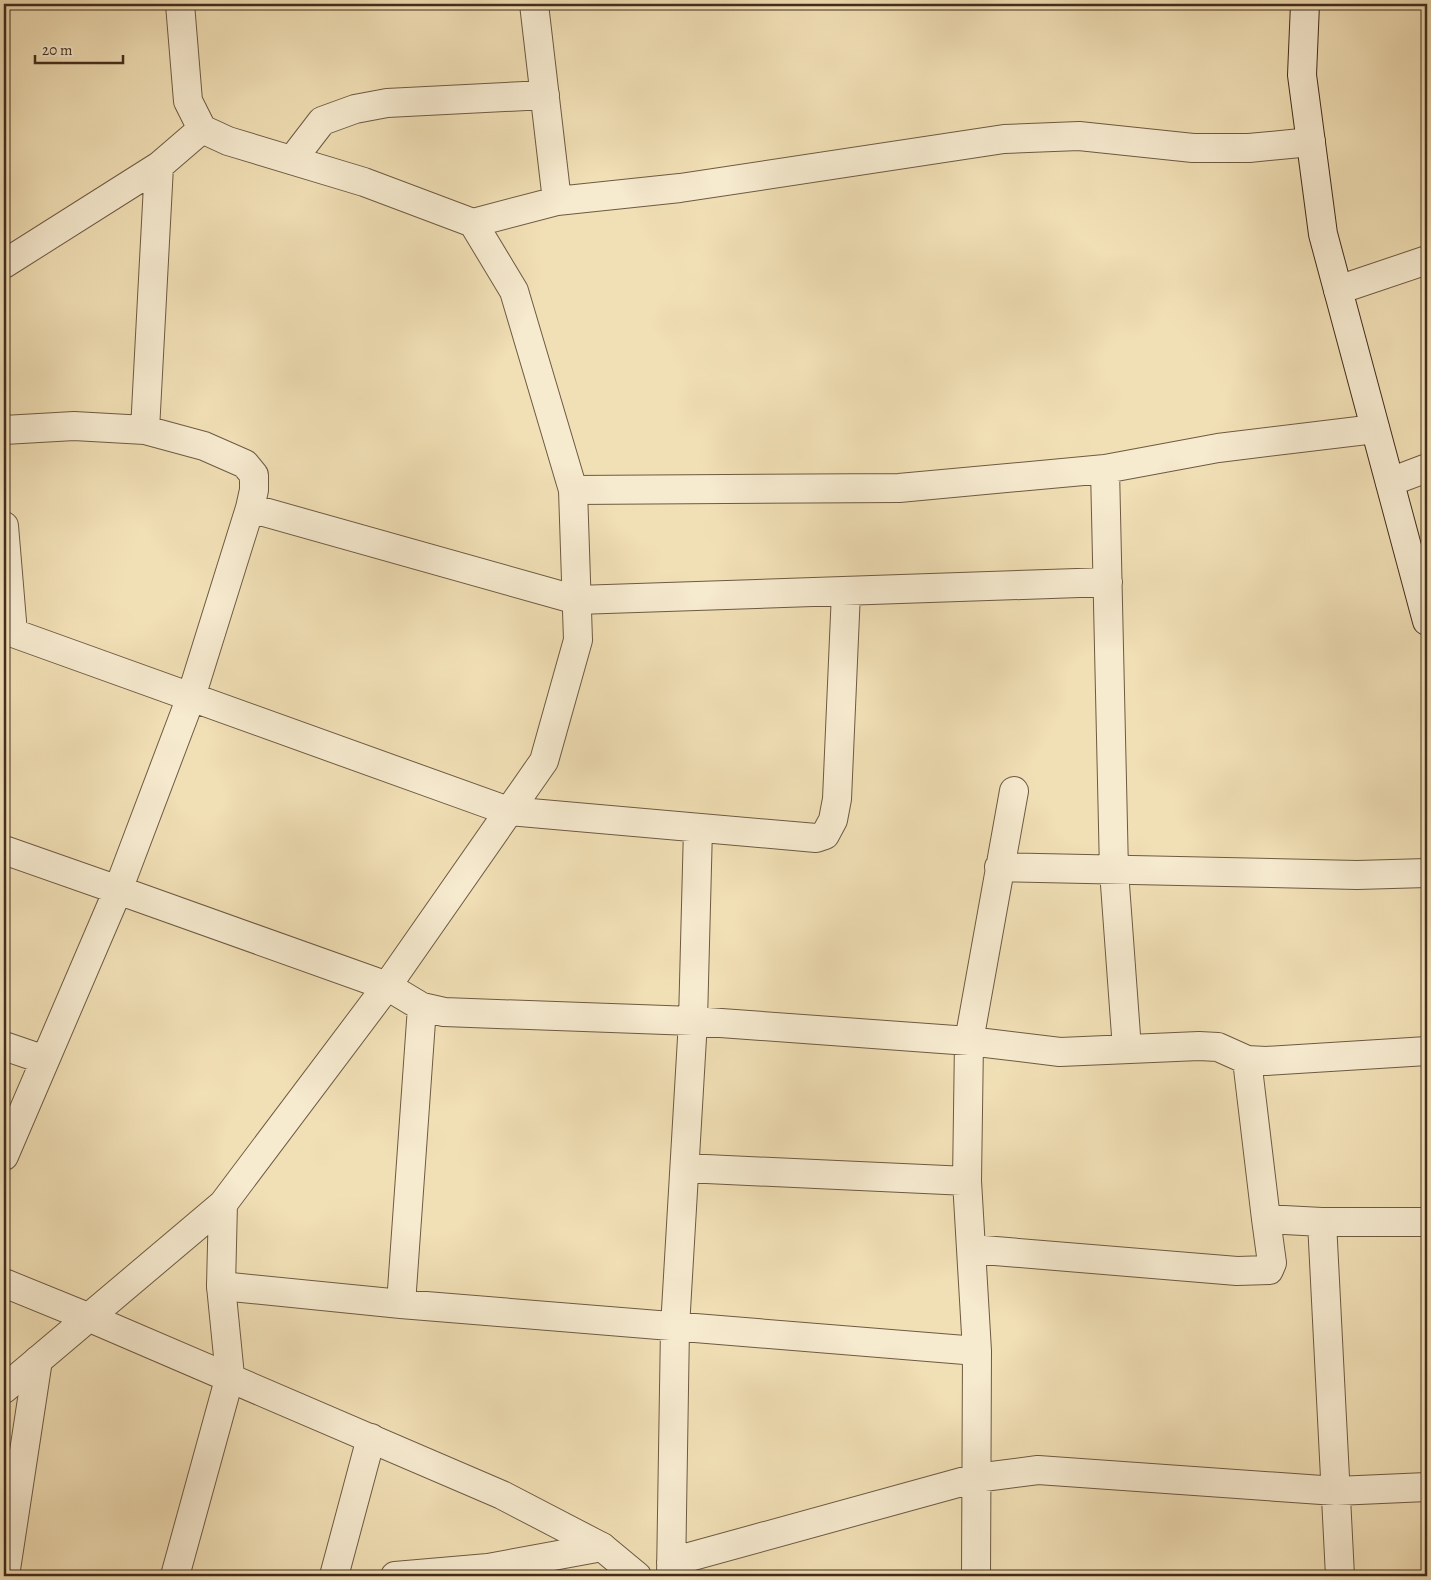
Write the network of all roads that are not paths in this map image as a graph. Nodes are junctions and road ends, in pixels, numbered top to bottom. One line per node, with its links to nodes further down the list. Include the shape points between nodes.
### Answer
1 (180, 4): 5 (street, via 188,101)
2 (534, 4): 4 (street)
3 (1305, 4): 6 (street, via 1302,74)
4 (544, 95): 7 (street, via 387,103 355,109 322,121); 9 (street)
5 (202, 129): 7 (street, via 228,141); 8 (street)
6 (1311, 142): 9 (street, via 1249,148 1203,148 1079,136 1004,139 680,188); 13 (street, via 1323,234)
7 (292, 160): 10 (street, via 364,182)
8 (159, 166): 12 (street); 16 (street)
9 (558, 202): 10 (street)
10 (473, 223): 20 (street, via 514,291)
11 (1427, 260): 13 (street)
12 (4, 264)
13 (1338, 290): 14 (street)
14 (1375, 429): 18 (street, via 1218,448); 19 (street)
15 (4, 430): 16 (street, via 74,426)
16 (146, 430): 21 (street, via 204,446 245,464 254,475)
17 (1427, 468): 19 (street)
18 (1105, 469): 20 (street, via 899,488); 23 (street)
19 (1390, 482): 26 (street)
20 (573, 490): 25 (street)
21 (250, 508): 25 (street); 28 (street)
22 (4, 526): 27 (street)
23 (1108, 582): 24 (street); 34 (street)
24 (846, 592): 25 (street); 31 (street, via 837,799 833,820 825,836 816,838)
25 (577, 600): 30 (street, via 578,640 544,761)
26 (1427, 621)
27 (8, 633): 28 (street)
28 (191, 698): 30 (street); 36 (street)
29 (1014, 791): 33 (street)
30 (508, 811): 31 (street); 37 (street)
31 (698, 828): 39 (street)
32 (4, 850): 36 (street)
33 (999, 867): 34 (street); 40 (street)
34 (1114, 871): 35 (street); 42 (street)
35 (1427, 873)
36 (118, 890): 37 (street); 44 (street)
37 (387, 986): 38 (street); 49 (street)
38 (422, 1007): 39 (street, via 444,1012); 56 (street)
39 (693, 1021): 40 (street); 47 (street)
40 (969, 1041): 42 (street, via 1060,1052); 48 (street)
41 (4, 1046): 44 (street)
42 (1128, 1049): 45 (street, via 1218,1047)
43 (1427, 1051): 45 (street)
44 (45, 1060): 46 (street)
45 (1247, 1060): 50 (street)
46 (4, 1156)
47 (685, 1168): 48 (street); 58 (street)
48 (967, 1181): 53 (street)
49 (223, 1204): 55 (street); 57 (street)
50 (1266, 1219): 51 (street); 53 (street, via 1272,1263 1269,1270 1236,1271)
51 (1322, 1222): 52 (street); 66 (street)
52 (1427, 1222)
53 (971, 1248): 59 (street)
54 (4, 1283): 57 (street)
55 (221, 1286): 56 (street); 61 (street)
56 (401, 1304): 58 (street)
57 (90, 1318): 60 (street); 61 (street)
58 (675, 1327): 59 (street); 68 (street)
59 (977, 1351): 64 (street)
60 (38, 1360): 62 (street); 70 (street)
61 (230, 1376): 63 (street); 71 (street)
62 (4, 1389)
63 (371, 1438): 67 (street, via 502,1495); 72 (street)
64 (976, 1478): 66 (street, via 1038,1470); 68 (street); 75 (street)
65 (1427, 1487): 66 (street)
66 (1336, 1491): 76 (street)
67 (602, 1547): 69 (street); 74 (street)
68 (671, 1569)
69 (488, 1572): 73 (street)
70 (5, 1576)
71 (175, 1576)
72 (334, 1576)
73 (395, 1576)
74 (637, 1576)
75 (976, 1576)
76 (1340, 1576)

